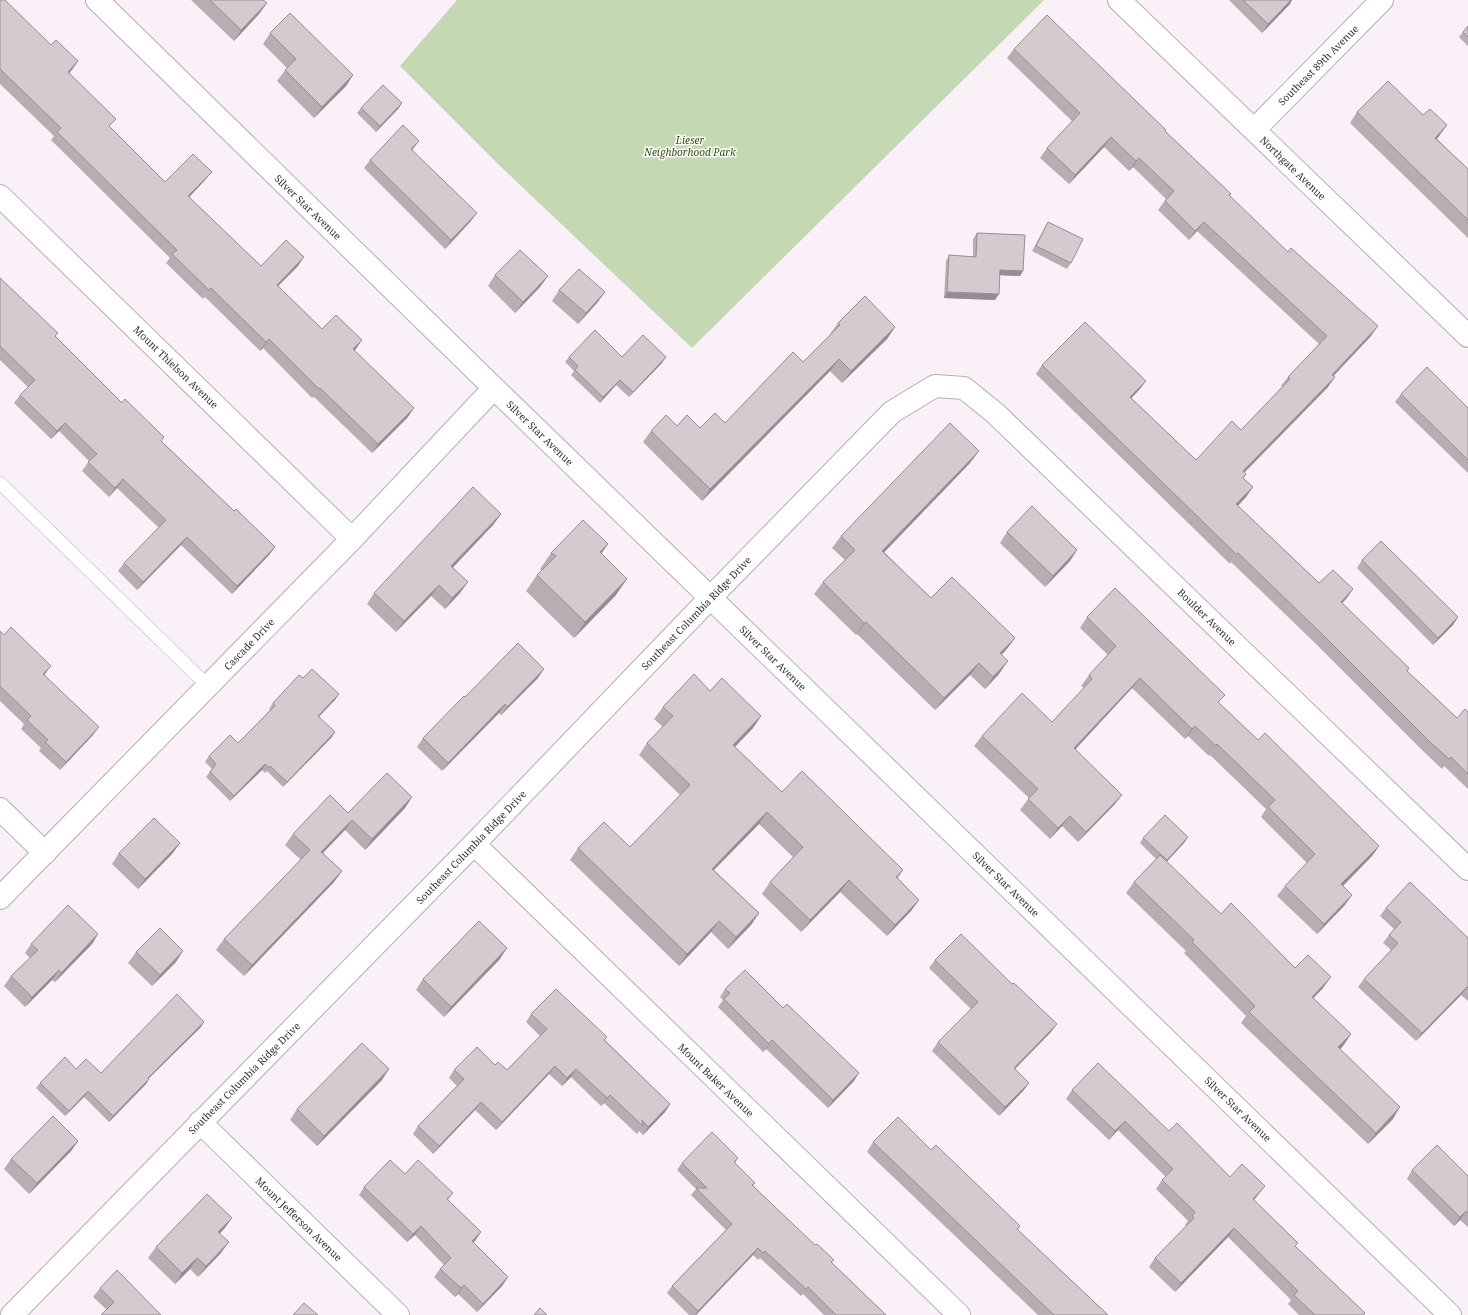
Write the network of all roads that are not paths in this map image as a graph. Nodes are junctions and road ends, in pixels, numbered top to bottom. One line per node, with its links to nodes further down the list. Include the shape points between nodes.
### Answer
1 (97, 0): 8 (street, Silver Star Avenue)
2 (1119, 0): 4 (street, Northgate Avenue)
3 (1382, 0): 4 (street, Southeast 89th Avenue)
4 (1254, 130): 6 (street, Northgate Avenue)
5 (0, 196): 10 (street, Mount Thielson Avenue)
6 (1468, 336)
7 (935, 386): 11 (street, Southeast Columbia Ridge Drive, via 892,412); 16 (street, Boulder Avenue, via 964,388 995,412)
8 (494, 388): 10 (street, Cascade Drive); 11 (street, Silver Star Avenue)
9 (0, 483): 12 (lane)
10 (352, 539): 12 (street, Cascade Drive)
11 (711, 597): 14 (street, Southeast Columbia Ridge Drive); 22 (street, Silver Star Avenue)
12 (208, 686): 15 (street, Cascade Drive)
13 (0, 809): 15 (street)
14 (474, 844): 18 (street, Southeast Columbia Ridge Drive); 21 (street, Mount Baker Avenue)
15 (45, 853): 17 (street, Cascade Drive)
16 (1468, 869)
17 (0, 898)
18 (200, 1122): 19 (street, Southeast Columbia Ridge Drive); 20 (street, Mount Jefferson Avenue)
19 (12, 1315)
20 (398, 1315)
21 (959, 1315)
22 (1450, 1315)

